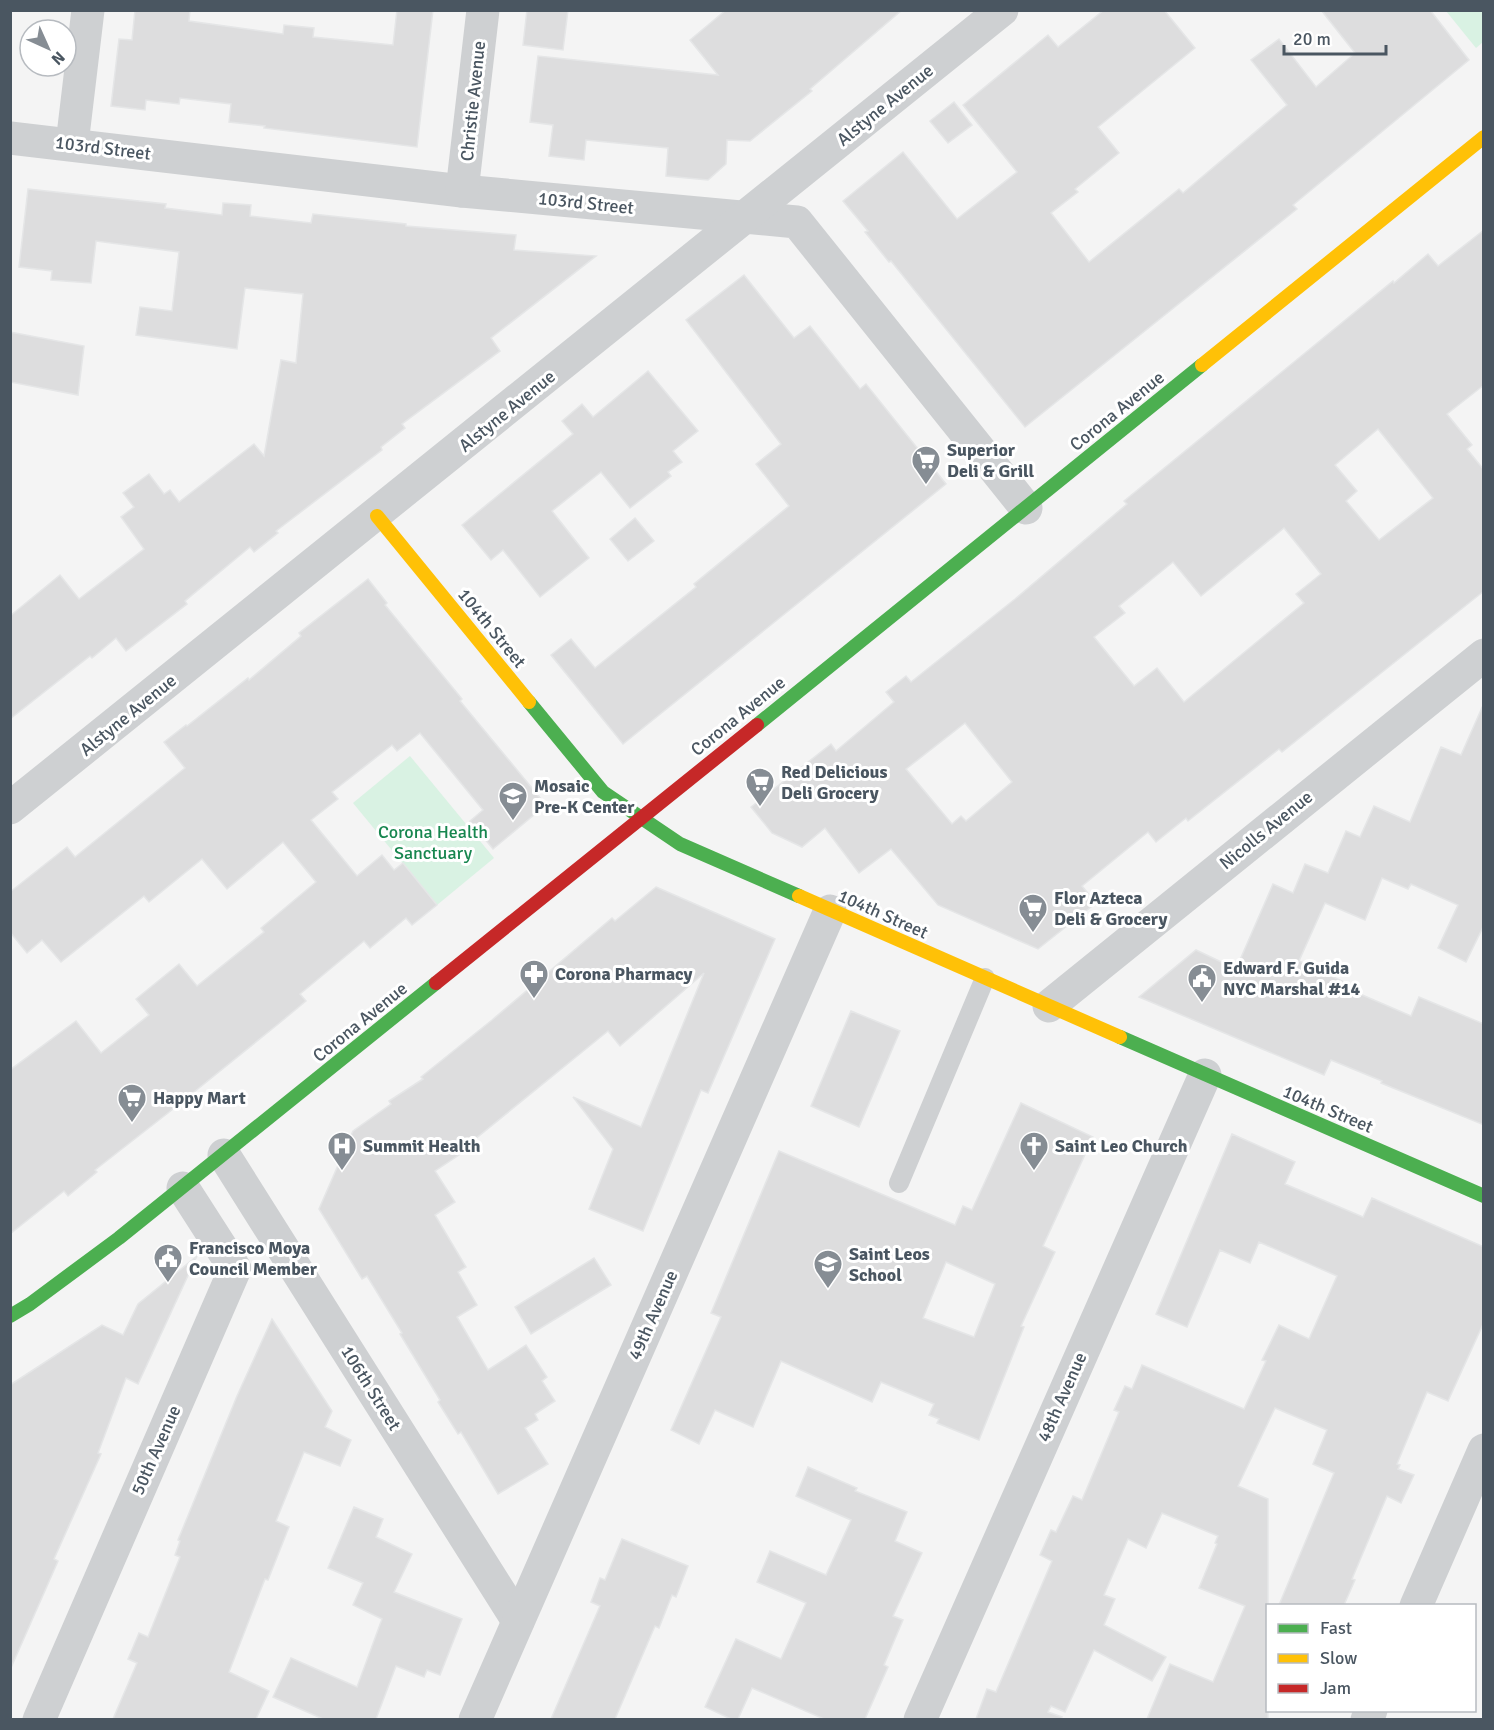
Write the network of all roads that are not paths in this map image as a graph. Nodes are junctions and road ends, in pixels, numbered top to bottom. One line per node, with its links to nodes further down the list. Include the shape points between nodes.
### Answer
1 (88, 10): 6 (street)
2 (483, 10): 7 (street, Christie Avenue)
3 (1002, 10): 8 (street, Alstyne Avenue)
4 (1484, 137): 9 (street, Corona Avenue)
5 (10, 138): 6 (street, 103rd Street)
6 (72, 144): 7 (street, 103rd Street)
7 (462, 191): 8 (street, 103rd Street)
8 (742, 218): 9 (street, 103rd Street, via 797,222); 10 (street, Alstyne Avenue)
9 (1026, 508): 13 (street, Corona Avenue)
10 (377, 516): 12 (street, Alstyne Avenue); 13 (street, 104th Street, via 603,792)
11 (1484, 655): 16 (street, Nicolls Avenue)
12 (10, 808)
13 (642, 818): 14 (street, 104th Street, via 680,844); 18 (street, Corona Avenue)
14 (830, 911): 15 (street, 104th Street); 25 (street, 49th Avenue)
15 (985, 978): 16 (street, 104th Street); 19 (lane)
16 (1049, 1006): 17 (street, 104th Street)
17 (1205, 1075): 21 (street, 104th Street); 28 (street, 48th Avenue)
18 (224, 1155): 20 (street, Corona Avenue); 25 (street, 106th Street)
19 (899, 1184)
20 (183, 1188): 22 (street, Corona Avenue); 26 (street, 50th Avenue, via 235,1269)
21 (1484, 1196)
22 (10, 1316)
23 (1484, 1450): 24 (street)
24 (1416, 1604)
25 (518, 1620): 27 (street, 49th Avenue)
26 (39, 1719)
27 (475, 1719)
28 (920, 1719)

